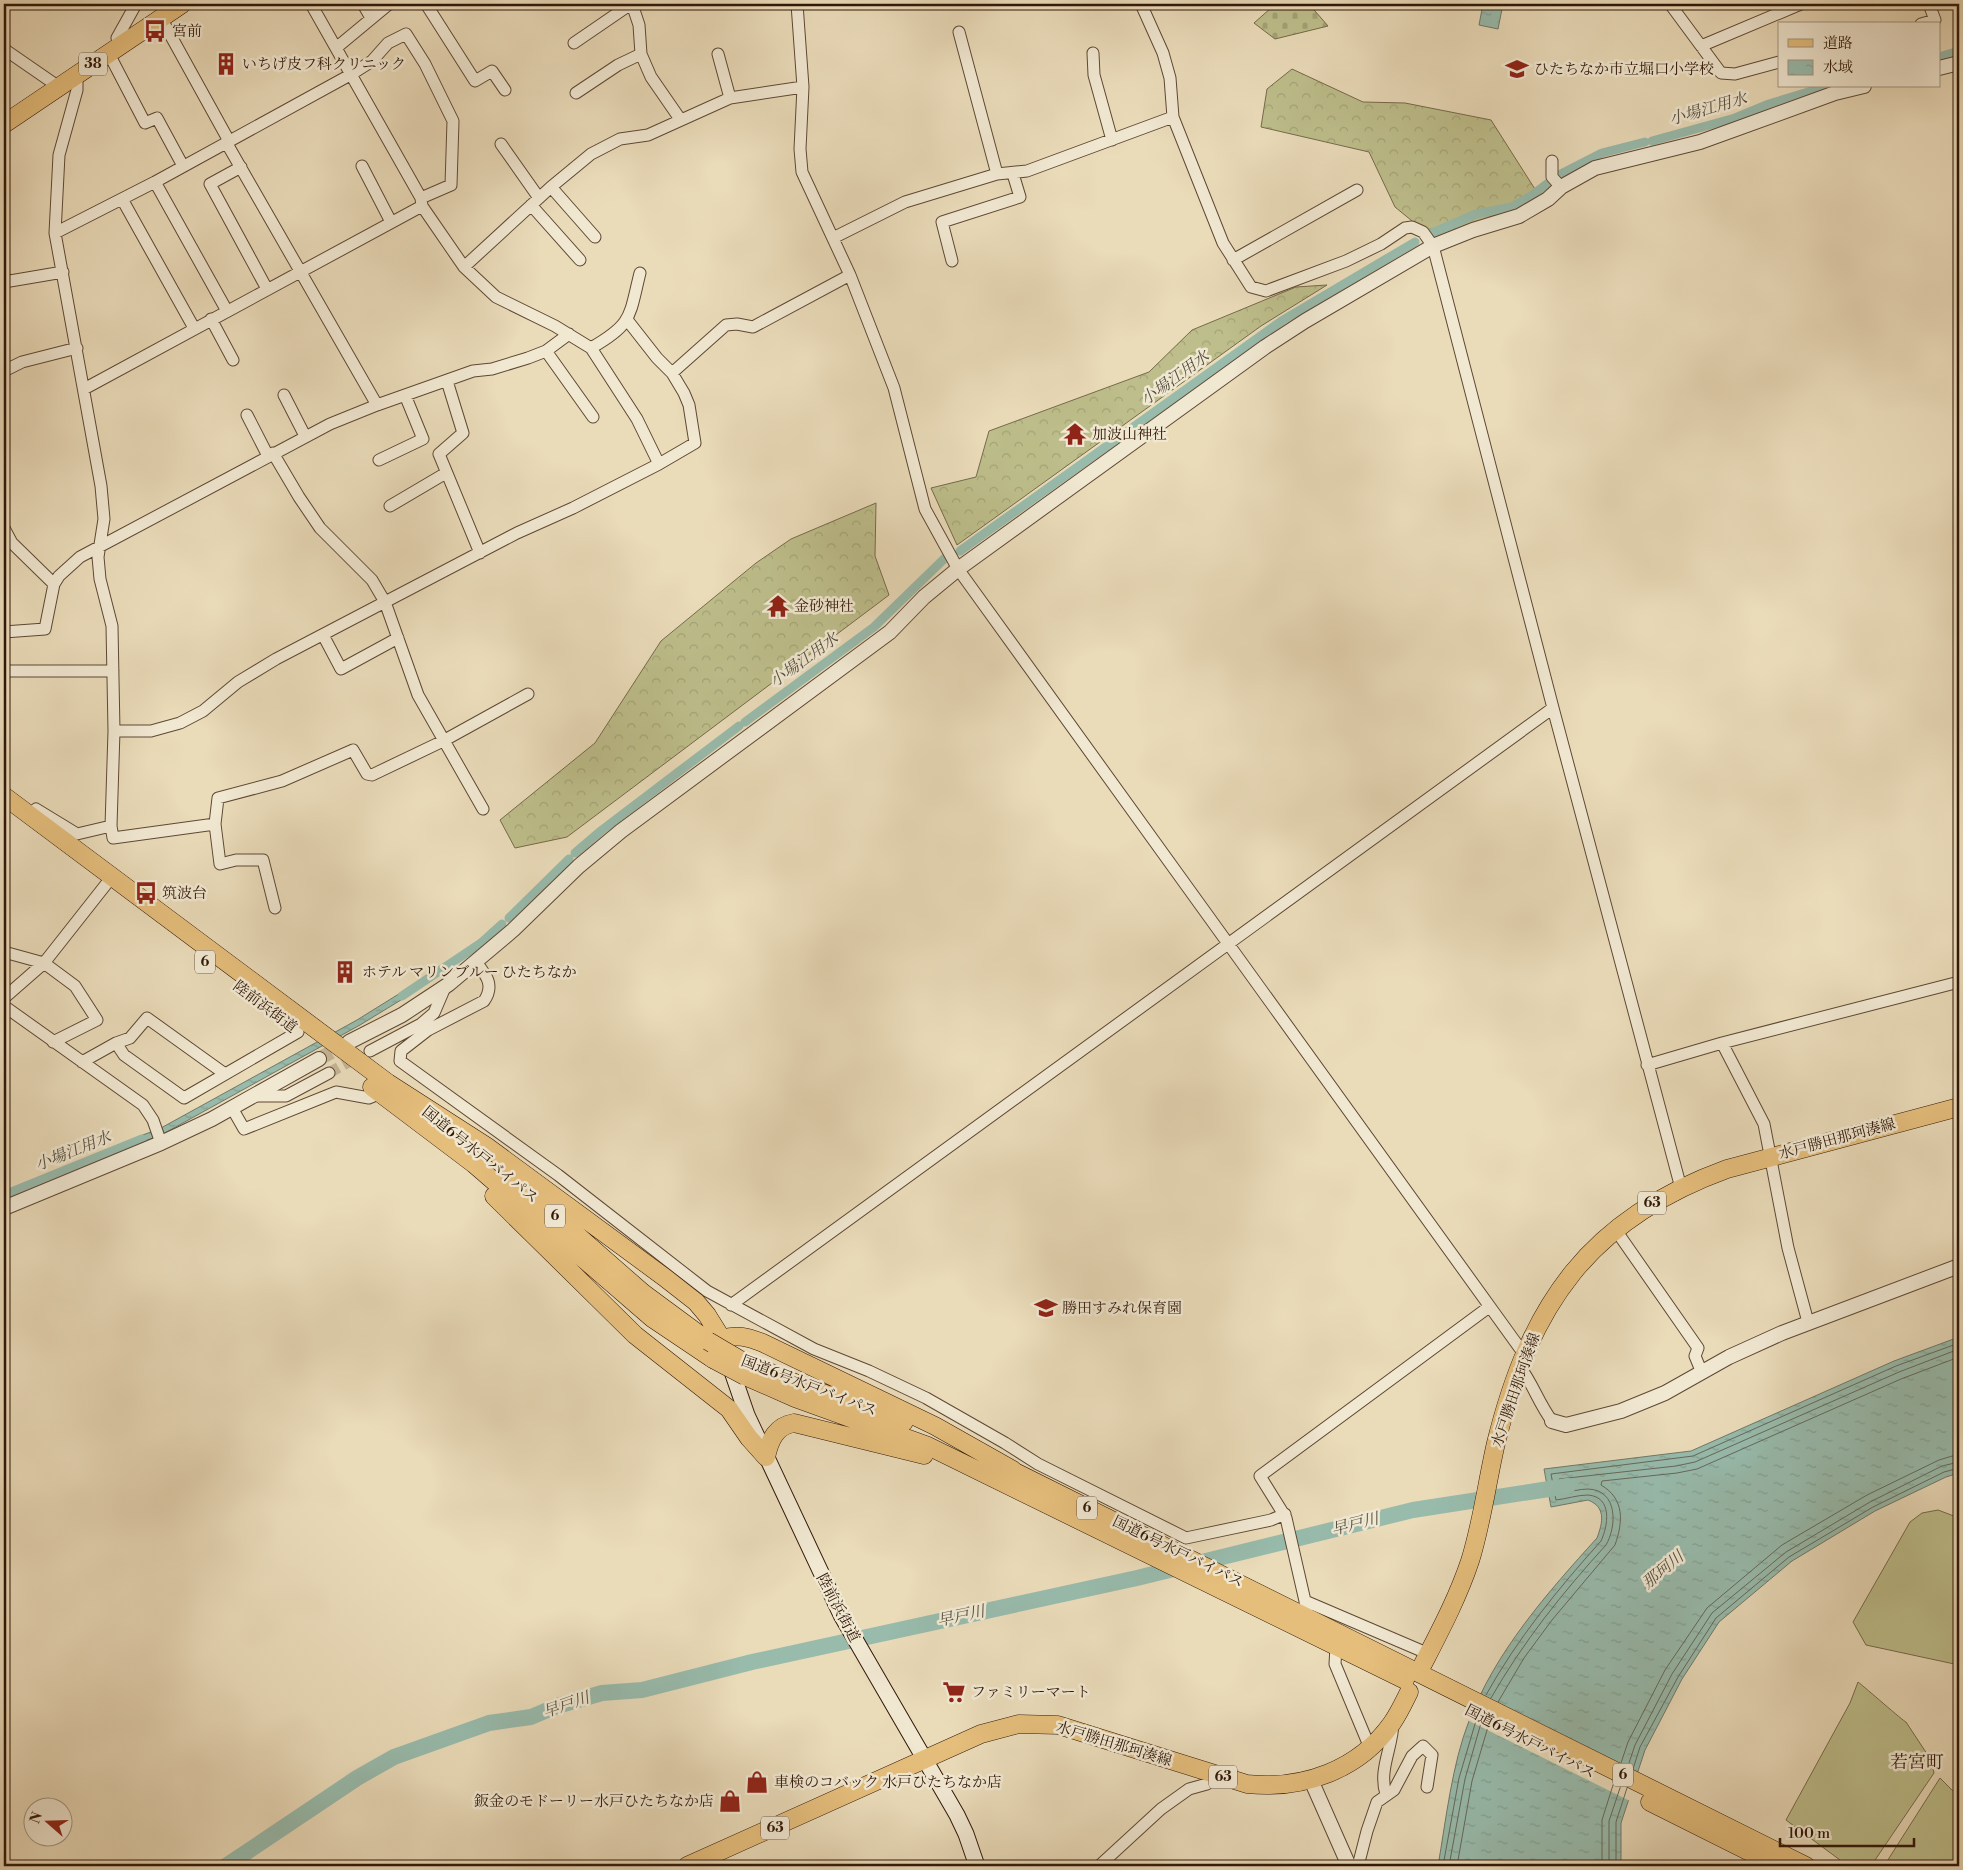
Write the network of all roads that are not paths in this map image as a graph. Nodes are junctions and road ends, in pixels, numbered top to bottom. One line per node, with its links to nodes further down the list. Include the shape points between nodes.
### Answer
1 (136, 4): 21 (street, via 120,30)
2 (182, 4): 13 (main road, 38)
3 (311, 4): 19 (street)
4 (363, 4): 14 (street)
5 (389, 4): 14 (street)
6 (426, 4): 33 (street, via 474,80 492,71)
7 (632, 4): 17 (street); 23 (street, via 639,25)
8 (797, 4): 31 (street)
9 (1141, 4): 36 (street, via 1163,53 1170,78)
10 (1670, 4): 18 (street)
11 (1801, 4): 18 (street)
12 (1929, 4): 15 (street, via 1935,20)
13 (161, 18): 21 (main road, 38); 40 (street)
14 (370, 18): 19 (street)
15 (1928, 22)
16 (959, 32): 46 (street)
17 (574, 44)
18 (1701, 46): 25 (street, via 1721,73 1735,74)
19 (336, 48): 28 (street)
20 (4, 49): 30 (street)
21 (115, 50): 29 (main road, 38); 43 (street, via 145,123 157,118)
22 (1093, 53): 39 (street, via 1094,75)
23 (641, 54): 34 (street); 37 (street, via 651,77)
24 (718, 54): 35 (street)
25 (1778, 62)
26 (1959, 63): 27 (street)
27 (1940, 68)
28 (350, 74): 40 (street); 53 (street); 53 (street, via 372,61 388,43 406,34 424,64 453,122 451,185)
29 (77, 75): 30 (main road, 38); 56 (street, via 77,90 59,154)
30 (58, 87): 38 (main road, 38)
31 (803, 87): 35 (street); 58 (street, via 802,172)
32 (1857, 88): 50 (street, via 1700,142 1595,168)
33 (505, 90)
34 (576, 93)
35 (730, 98): 37 (street)
36 (1173, 117): 39 (street); 61 (street, via 1223,243)
37 (680, 119): 49 (street, via 648,135 620,139 591,154)
38 (4, 124)
39 (1112, 140): 47 (street)
40 (227, 141): 43 (street); 45 (street)
41 (501, 144): 54 (street)
42 (1552, 161): 50 (street, via 1552,177)
43 (183, 166): 48 (street)
44 (362, 166): 55 (street)
45 (241, 167): 65 (street); 69 (street, via 210,184)
46 (997, 174): 47 (street); 58 (street, via 905,202)
47 (1013, 174): 62 (street, via 1020,197 942,222)
48 (155, 182): 52 (street); 70 (street)
49 (551, 186): 54 (street); 57 (street)
50 (1562, 187): 59 (street, via 1519,216)
51 (1356, 190): 61 (street)
52 (122, 199): 56 (street); 73 (street)
53 (421, 202): 55 (street); 63 (street)
54 (535, 202): 60 (street); 63 (street)
55 (391, 222): 65 (street)
56 (55, 233): 64 (street)
57 (595, 237)
58 (833, 238): 67 (street)
59 (1433, 246): 61 (street, via 1424,232 1405,228 1346,261 1266,291 1251,287); 97 (street, via 1265,347); 106 (street)
60 (580, 260)
61 (1233, 260)
62 (952, 262)
63 (464, 267): 74 (street, via 496,297)
64 (63, 272): 68 (street, via 10,281); 75 (street)
65 (299, 272): 69 (street); 85 (street)
66 (640, 273): 72 (street)
67 (850, 275): 80 (street, via 753,327 726,325); 97 (street, via 894,388 925,509)
68 (4, 279)
69 (267, 289): 70 (street)
70 (227, 311): 71 (street)
71 (211, 319): 73 (street); 78 (street)
72 (628, 321): 76 (street); 80 (street)
73 (194, 328): 82 (street)
74 (569, 334): 76 (street); 77 (street)
75 (77, 348): 79 (street, via 22,362); 82 (street)
76 (591, 348): 91 (street, via 637,419)
77 (546, 351): 81 (street); 87 (street)
78 (234, 360)
79 (4, 371)
80 (672, 373): 91 (street, via 688,405 695,443)
81 (447, 380): 84 (street); 92 (street, via 463,433 439,454)
82 (84, 390): 95 (street, via 101,486 104,519)
83 (284, 395): 88 (street)
84 (405, 395): 85 (street); 90 (street, via 423,439)
85 (376, 405): 88 (street)
86 (247, 415): 89 (street)
87 (593, 418)
88 (305, 436): 89 (street)
89 (271, 454): 95 (street); 99 (street, via 320,528 372,580)
90 (378, 460)
91 (659, 464): 96 (street)
92 (446, 473): 93 (street); 96 (street)
93 (390, 506)
94 (4, 528): 98 (street, via 12,542)
95 (99, 546): 98 (street, via 80,557); 104 (street, via 100,578 112,626)
96 (480, 553): 99 (street)
97 (958, 569): 117 (street); 119 (street, via 924,597 890,632 614,837)
98 (54, 584): 100 (street, via 45,629)
99 (385, 602): 101 (street); 102 (street)
100 (4, 632)
101 (323, 635): 102 (street, via 341,669); 107 (street, via 238,682 203,711 180,723 151,731)
102 (398, 638): 108 (street, via 418,695)
103 (4, 671): 104 (street)
104 (113, 672): 107 (street)
105 (528, 694): 108 (street)
106 (1553, 708): 117 (street); 133 (street)
107 (114, 731): 114 (street)
108 (443, 741): 110 (street); 113 (street, via 372,775 367,774 353,750 282,781 218,798)
109 (4, 796): 112 (main road, 陸前浜街道 / 6)
110 (483, 809)
111 (4, 810): 115 (main road, 陸前浜街道 / 6)
112 (29, 816): 114 (street, via 36,809 77,834); 115 (main road, 陸前浜街道 / 6)
113 (215, 824): 114 (street, via 113,838); 116 (street, via 220,864 236,860 263,860)
114 (111, 826)
115 (107, 883): 120 (street); 125 (main road, 陸前浜街道 / 6); 136 (main road, 陸前浜街道 / 6)
116 (275, 908)
117 (1228, 945): 149 (street); 150 (street)
118 (4, 952): 120 (street)
119 (476, 962): 122 (street); 148 (street, via 490,984 490,994 484,1001 428,1030 401,1052 400,1061 558,1174)
120 (44, 963): 123 (street); 126 (street, via 75,986 97,1020)
121 (1959, 982): 129 (street)
122 (446, 985): 127 (street, via 402,1015); 130 (street, via 434,1013 421,1024)
123 (4, 998)
124 (4, 1006): 126 (street)
125 (298, 1032): 135 (street); 137 (main road, 陸前浜街道 / 6)
126 (53, 1042): 132 (street)
127 (349, 1042)
128 (116, 1043): 132 (street); 135 (street, via 124,1055 184,1098); 135 (street, via 130,1038 147,1018)
129 (1722, 1043): 133 (street); 143 (street, via 1761,1118)
130 (370, 1051)
131 (319, 1059): 138 (street)
132 (82, 1062): 142 (street, via 143,1105)
133 (1647, 1065): 144 (street)
134 (329, 1073): 138 (street, via 286,1096)
135 (225, 1074)
136 (400, 1092): 148 (main road, via 486,1146); 154 (main road, 国道6号水戸バイパス / 6, via 504,1172 654,1302)
137 (381, 1093): 139 (street, via 369,1098 336,1092 244,1128); 141 (main road, 陸前浜街道 / 6)
138 (253, 1096): 139 (street)
139 (232, 1108): 142 (street)
140 (1959, 1108): 143 (main road, 水戸勝田那珂湊線 / 63)
141 (407, 1112): 156 (main road, 国道6号水戸バイパス / 6, bridge, via 474,1164 652,1318 713,1359); 159 (main road, via 629,1329 729,1409)
142 (161, 1142): 145 (street)
143 (1770, 1157): 144 (main road, 水戸勝田那珂湊線 / 63, via 1727,1169); 152 (street, via 1788,1248)
144 (1682, 1188): 146 (main road, 水戸勝田那珂湊線 / 63, via 1647,1206)
145 (4, 1208)
146 (1615, 1229): 155 (main road, 水戸勝田那珂湊線 / 63, via 1579,1264 1560,1289); 157 (street, via 1698,1348 1695,1356)
147 (1959, 1266): 152 (street)
148 (702, 1297): 149 (street); 154 (main road)
149 (730, 1305): 151 (street)
150 (1489, 1307): 155 (street); 162 (street, via 1260,1476)
151 (750, 1316): 153 (street); 162 (street, via 814,1349 926,1398 1038,1464 1186,1538)
152 (1808, 1322): 157 (street, via 1729,1357)
153 (742, 1336): 154 (main road); 160 (main road, via 763,1343 935,1426)
154 (715, 1340): 156 (main road, 国道6号水戸バイパス / 6, bridge); 159 (main road, 陸前浜街道)
155 (1522, 1360): 158 (street, via 1542,1408); 165 (main road, 水戸勝田那珂湊線 / 63, via 1504,1413 1464,1579)
156 (744, 1369): 160 (main road, 国道6号水戸バイパス / 6, via 930,1432); 161 (main road, 国道6号水戸バイパス / 6, via 795,1398 928,1446)
157 (1702, 1373): 158 (street, via 1620,1411 1566,1425)
158 (1552, 1421)
159 (766, 1456): 161 (main road, via 768,1445 778,1429 794,1423 927,1456); 170 (main road, 陸前浜街道, via 843,1620)
160 (1013, 1470): 163 (main road, 国道6号水戸バイパス / 6, via 1236,1581)
161 (996, 1478): 164 (main road, 国道6号水戸バイパス / 6)
162 (1286, 1516): 163 (street)
163 (1306, 1609): 165 (street); 166 (main road, 国道6号水戸バイパス / 6)
164 (1336, 1646): 166 (main road, 国道6号水戸バイパス / 6); 169 (street, via 1335,1664)
165 (1426, 1659)
166 (1437, 1689): 180 (main road, 国道6号水戸バイパス / 6); 181 (main road, 国道6号水戸バイパス / 6)
167 (1410, 1692): 168 (main road, 水戸勝田那珂湊線 / 63)
168 (1393, 1722): 169 (main road, 水戸勝田那珂湊線 / 63); 174 (street, via 1382,1783)
169 (1370, 1748): 172 (main road, 水戸勝田那珂湊線 / 63, via 1351,1762)
170 (925, 1761): 171 (main road, 水戸勝田那珂湊線 / 63, via 991,1730 1019,1724 1045,1724 1079,1730); 175 (main road, 水戸勝田那珂湊線 / 63); 176 (main road, 陸前浜街道, via 966,1834)
171 (1216, 1775): 172 (main road, 水戸勝田那珂湊線 / 63, via 1265,1786); 177 (street, via 1161,1809)
172 (1311, 1780): 178 (street)
173 (1427, 1787): 174 (street, via 1432,1755 1424,1746 1412,1756 1394,1790)
174 (1386, 1794): 179 (street, via 1377,1802)
175 (687, 1866)
176 (977, 1866)
177 (1099, 1866)
178 (1349, 1866)
179 (1358, 1866)
180 (1778, 1866)
181 (1806, 1866)

